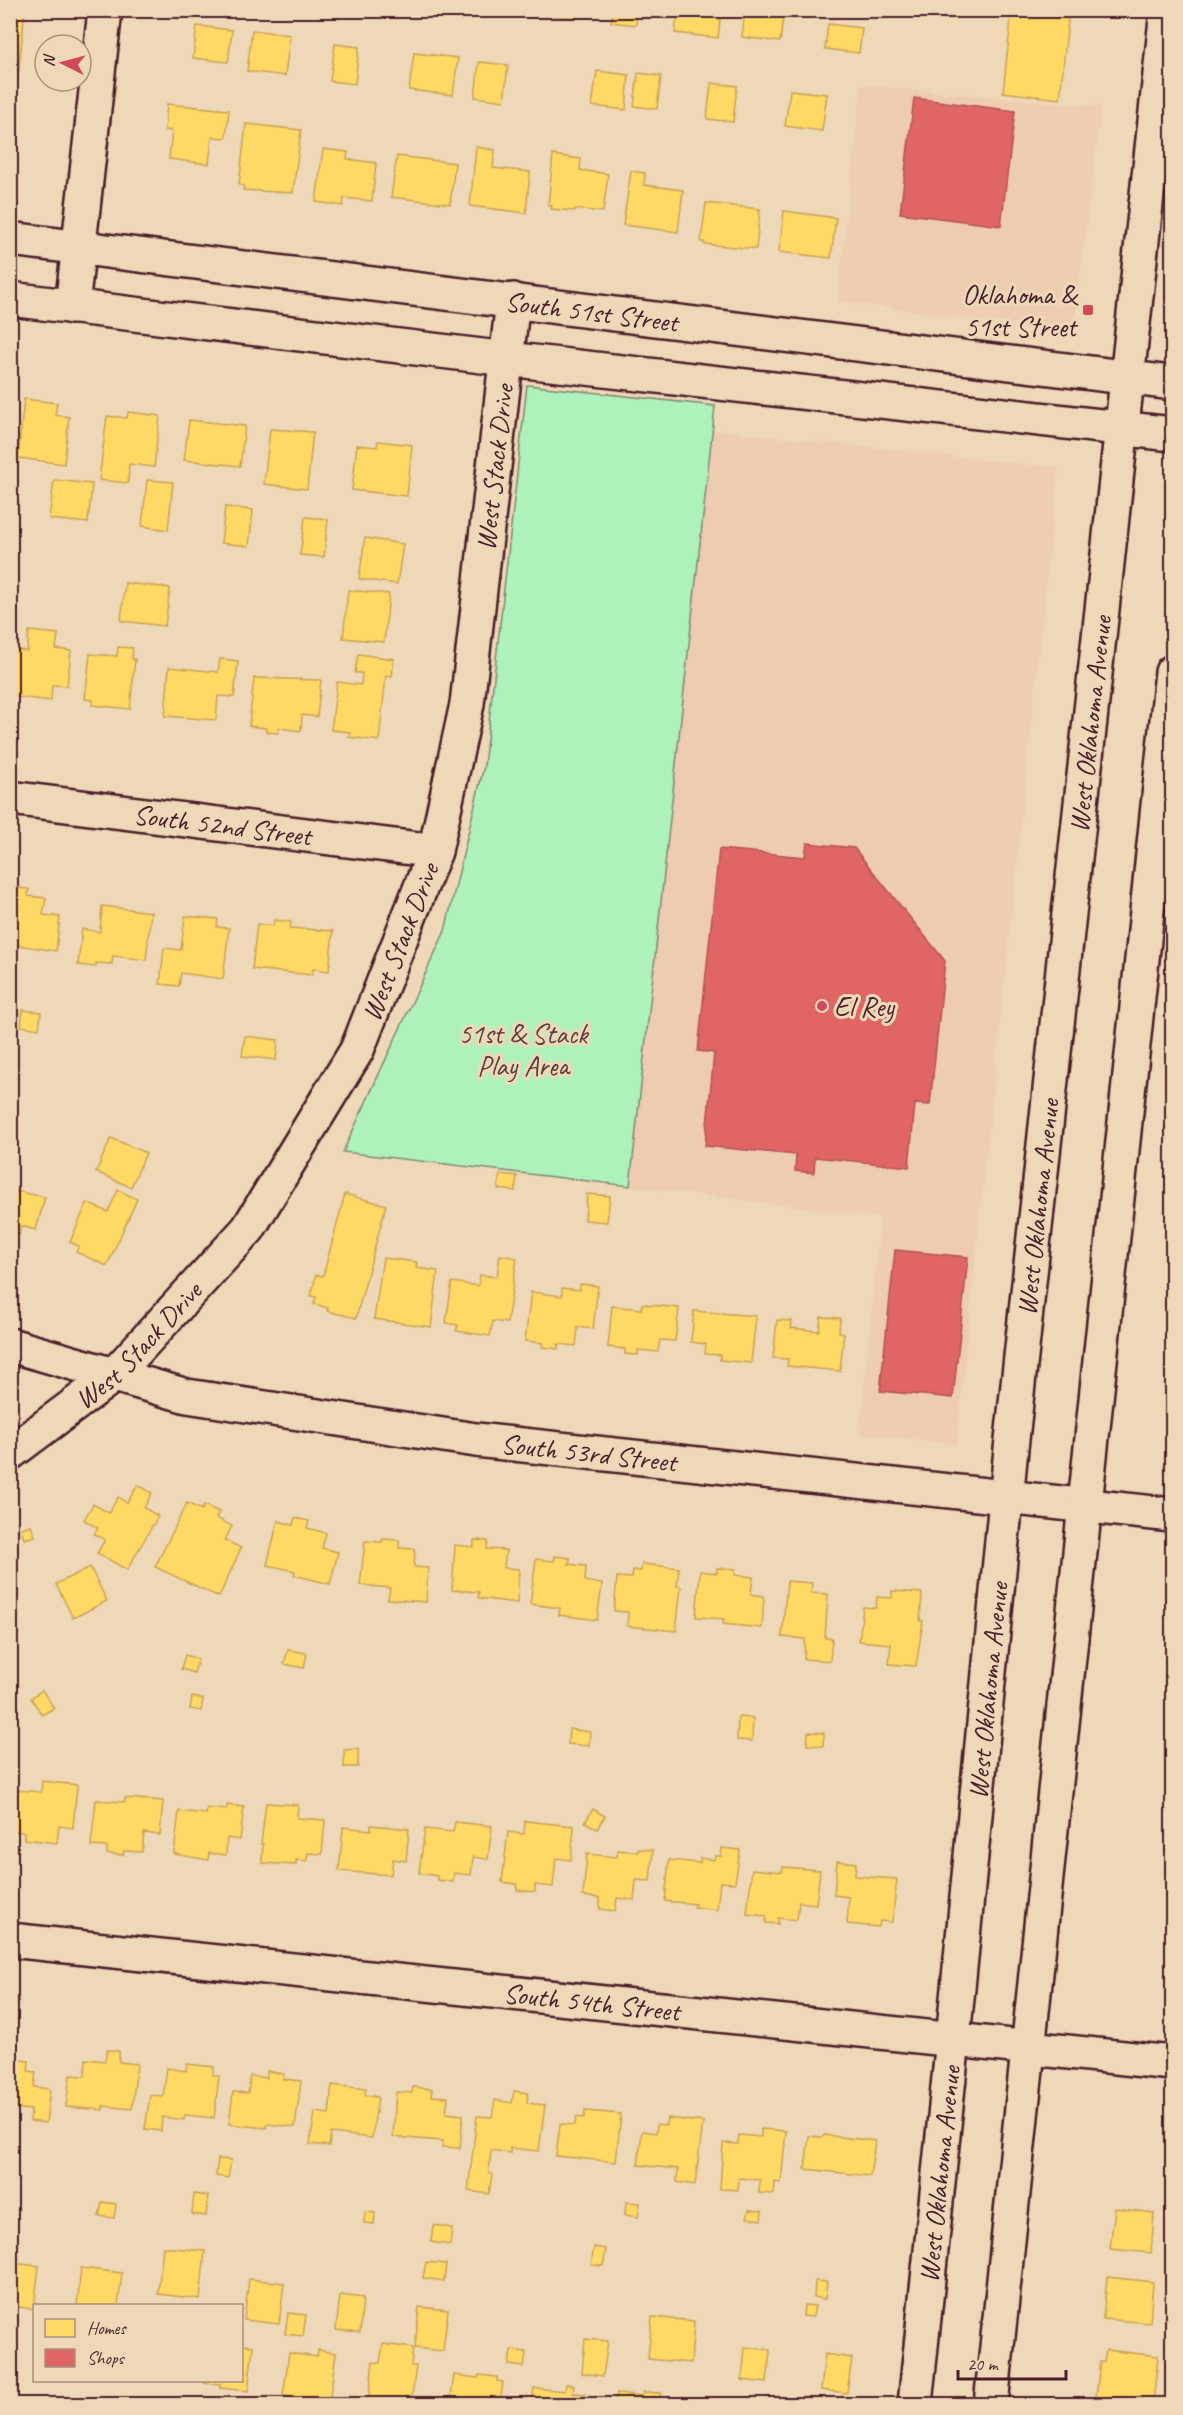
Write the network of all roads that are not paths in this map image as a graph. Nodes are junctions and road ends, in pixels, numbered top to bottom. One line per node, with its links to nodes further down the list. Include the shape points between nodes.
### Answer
1 (105, 10): 4 (street)
2 (1167, 10): 9 (street, West Oklahoma Avenue)
3 (10, 240): 4 (street, South 51st Street)
4 (80, 248): 6 (street, South 51st Street); 7 (street)
5 (10, 299): 7 (street, South 51st Street)
6 (513, 300): 8 (street, West Stack Drive); 9 (street, South 51st Street)
7 (72, 307): 8 (street, South 51st Street)
8 (507, 359): 11 (street, South 51st Street); 15 (street, West Stack Drive, via 467,704)
9 (1127, 377): 10 (street, South 51st Street); 11 (street, West Oklahoma Avenue)
10 (1173, 383)
11 (1122, 428): 12 (street, South 51st Street); 19 (street, West Oklahoma Avenue)
12 (1173, 434)
13 (1173, 672): 20 (street)
14 (10, 798): 15 (street, South 52nd Street)
15 (435, 851): 17 (street, West Stack Drive, via 357,1050 248,1229)
16 (10, 1345): 17 (street, South 53rd Street)
17 (114, 1375): 18 (street, West Stack Drive); 19 (street, South 53rd Street, via 187,1396 476,1440)
18 (10, 1453)
19 (1006, 1496): 20 (street, South 53rd Street); 23 (street, West Oklahoma Avenue)
20 (1084, 1504): 21 (street, South 53rd Street); 24 (street)
21 (1173, 1515)
22 (10, 1940): 23 (street, South 54th Street)
23 (954, 2039): 24 (street, South 54th Street); 26 (street, West Oklahoma Avenue)
24 (1029, 2048): 25 (street, South 54th Street); 27 (street)
25 (1173, 2063)
26 (915, 2404)
27 (991, 2404)

